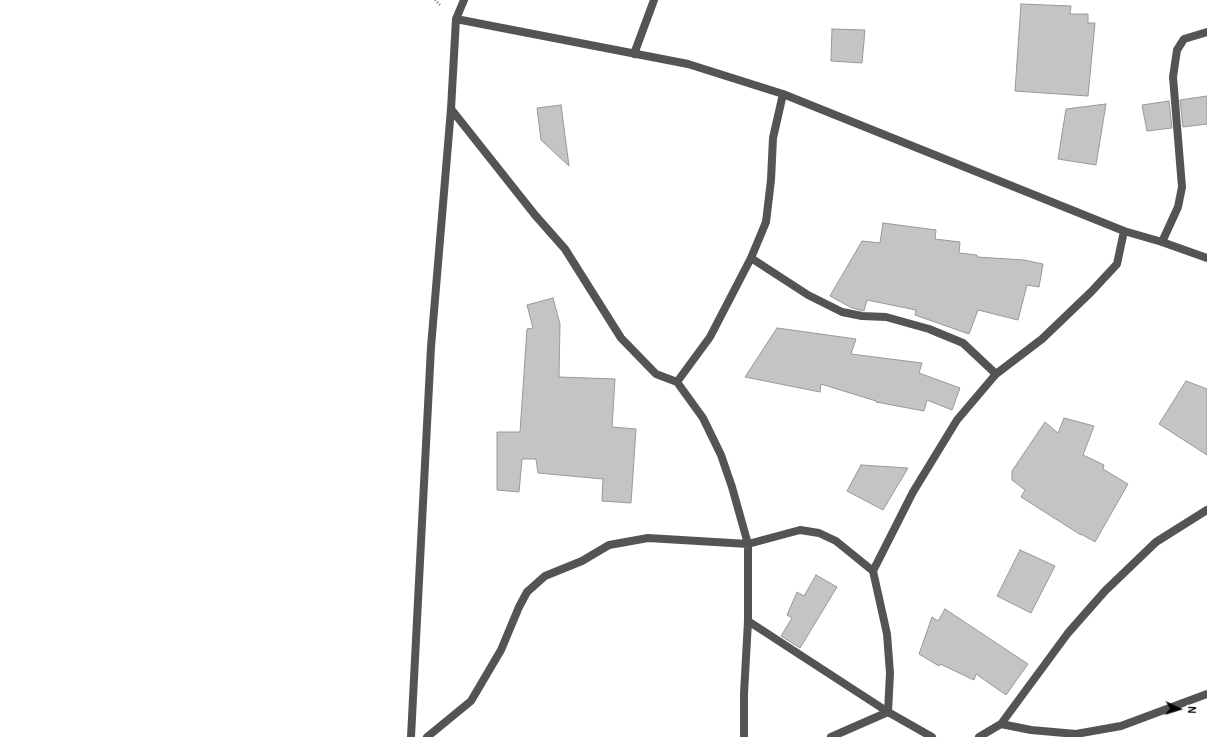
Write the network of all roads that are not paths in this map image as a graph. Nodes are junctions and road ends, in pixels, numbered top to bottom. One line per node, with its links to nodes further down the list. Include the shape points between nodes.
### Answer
1 (464, 0): 3 (street)
2 (654, 0): 5 (street)
3 (456, 19): 5 (street); 7 (street)
4 (1207, 32): 9 (street, via 1184,39 1177,50 1173,77 1182,187 1178,207)
5 (634, 54): 6 (street, via 688,64)
6 (783, 94): 8 (street); 10 (street, via 773,138 772,180 766,222)
7 (451, 109): 13 (street, via 565,249 621,338 656,374); 21 (street, via 431,347)
8 (1124, 231): 9 (street); 12 (street, via 1117,264 1092,292 1042,339)
9 (1162, 242): 11 (street)
10 (751, 258): 12 (street, via 808,295 842,312 886,317 929,329 962,344); 13 (street, via 710,337)
11 (1207, 258)
12 (996, 374): 16 (street, via 957,420 936,453)
13 (677, 382): 15 (street, via 703,418 721,455)
14 (1207, 510): 20 (street, via 1156,542 1105,591 1068,633)
15 (748, 544): 16 (street, via 800,530 819,533 836,541); 17 (street); 22 (street, via 648,538 609,545 582,561 545,576 528,592 519,607 501,650 471,701)
16 (872, 571): 19 (street, via 887,634 890,673)
17 (748, 621): 19 (street); 23 (street)
18 (1207, 694): 20 (street, via 1120,726 1076,734)
19 (888, 712): 24 (street); 25 (street)
20 (1001, 724): 26 (street)
21 (410, 737)
22 (427, 737)
23 (744, 737)
24 (831, 737)
25 (932, 737)
26 (979, 737)

